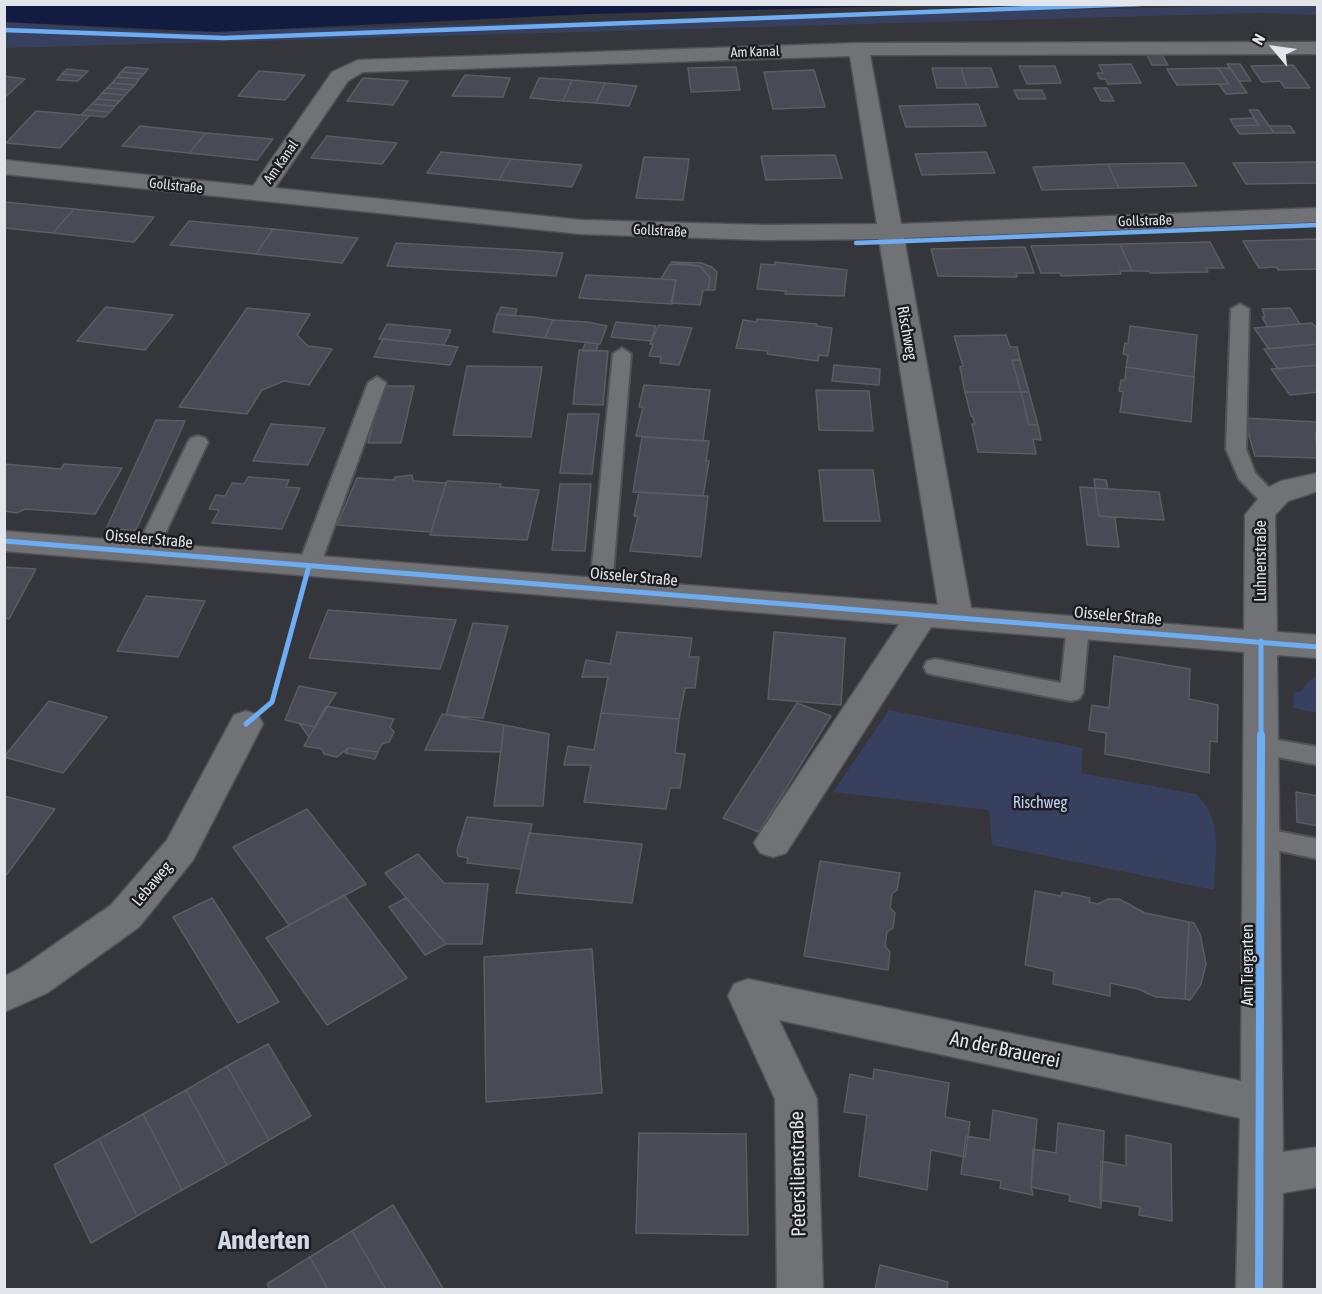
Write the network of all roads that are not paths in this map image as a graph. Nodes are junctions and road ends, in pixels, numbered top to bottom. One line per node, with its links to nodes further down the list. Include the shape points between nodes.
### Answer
1 (1317, 48): 2 (street, Am Kanal)
2 (859, 49): 4 (street, Am Kanal, via 358,66 340,77); 6 (street, Rischweg)
3 (4, 167): 4 (street, Gollstraße)
4 (258, 195): 6 (street, Gollstraße, via 664,232)
5 (1317, 215): 6 (street, Gollstraße)
6 (889, 230): 17 (street, Rischweg)
7 (1240, 309): 12 (lane, via 1236,449 1246,475)
8 (622, 354): 16 (lane)
9 (376, 383): 15 (lane)
10 (198, 442): 14 (lane)
11 (1317, 482): 12 (street, Luhnenstraße)
12 (1269, 498): 19 (street, Luhnenstraße, via 1260,515)
13 (4, 541): 14 (street, Oisseler Straße)
14 (145, 553): 15 (street, Oisseler Straße)
15 (309, 566): 16 (street, Oisseler Straße)
16 (601, 587): 17 (street, Oisseler Straße)
17 (939, 616): 18 (street, Oisseler Straße); 26 (street)
18 (1078, 626): 19 (street, Oisseler Straße); 21 (lane, via 1071,693)
19 (1261, 641): 20 (street, Oisseler Straße); 23 (street, Am Tiergarten)
20 (1317, 647)
21 (935, 667)
22 (246, 724): 28 (street, Lebaweg, via 180,850 125,916 33,981)
23 (1260, 747): 24 (lane); 25 (street, Am Tiergarten)
24 (1317, 756)
25 (1261, 838): 27 (lane); 30 (street, Am Tiergarten)
26 (773, 843)
27 (1317, 849)
28 (4, 995)
29 (748, 996): 30 (street, An der Brauerei); 33 (street, Petersilienstraße, via 796,1099)
30 (1262, 1104): 32 (street, Am Tiergarten)
31 (1317, 1167): 32 (street)
32 (1261, 1176): 34 (street, Am Tiergarten)
33 (801, 1290)
34 (1259, 1290)

